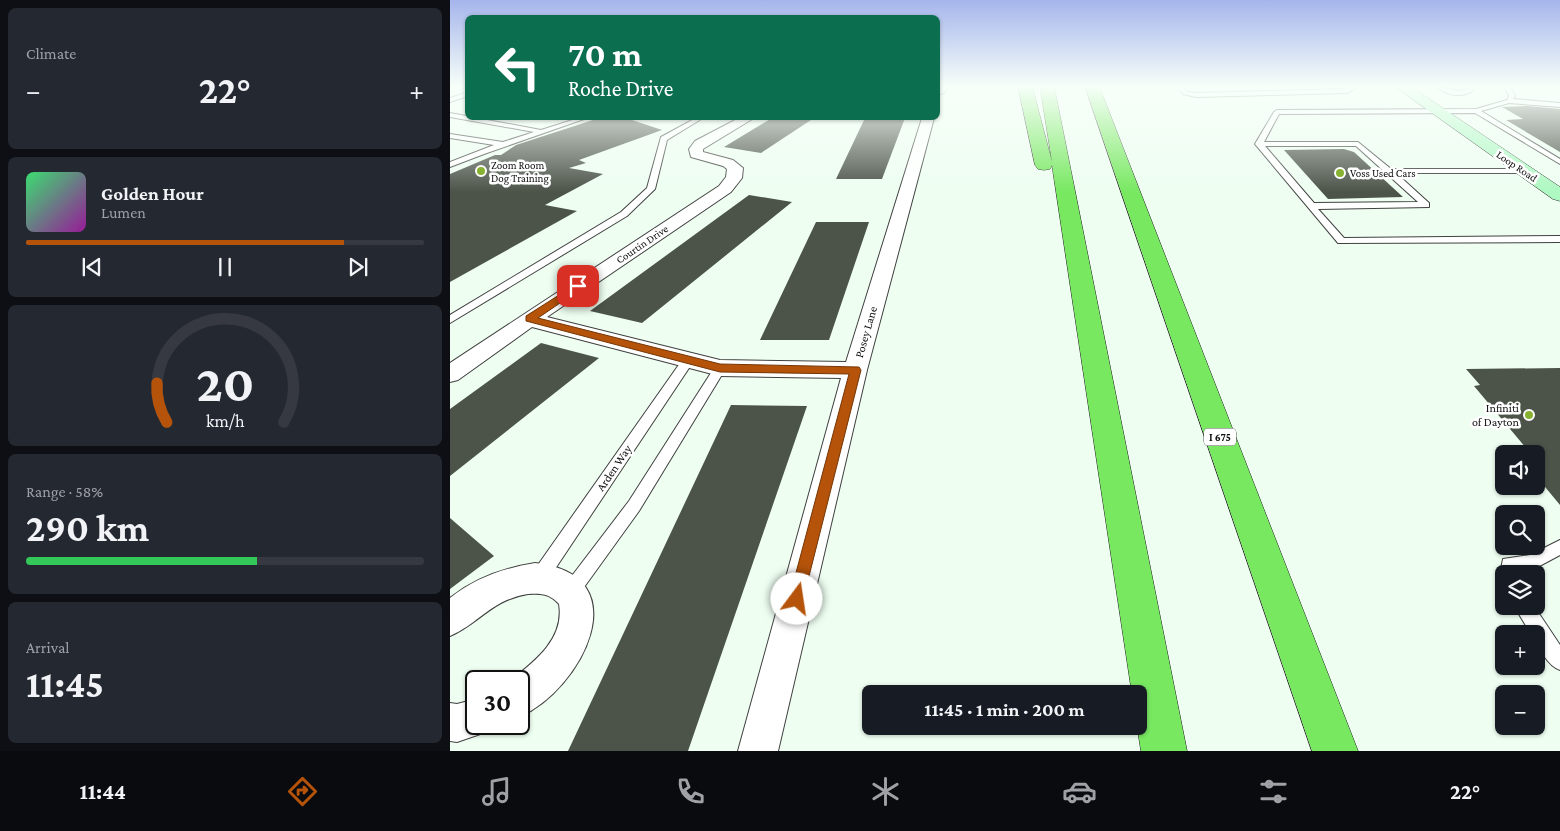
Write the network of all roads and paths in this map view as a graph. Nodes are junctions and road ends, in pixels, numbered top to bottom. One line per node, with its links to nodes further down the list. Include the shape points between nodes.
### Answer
1 (484, 121): 12 (lane)
2 (571, 121): 12 (lane)
3 (695, 121): 26 (lane, via 664,139 651,189 624,214)
4 (742, 121): 25 (street, Courtin Drive, via 696,149 696,154 735,168 734,178 725,188)
5 (927, 121): 29 (street, Posey Lane)
6 (1034, 121): 31 (highway)
7 (1053, 121): 31 (highway)
8 (1107, 121): 44 (highway, I 675)
9 (1272, 121): 15 (lane)
10 (1451, 121): 21 (street, Loop Road)
11 (1493, 121): 18 (lane)
12 (540, 131): 14 (lane)
13 (450, 136): 14 (lane)
14 (502, 144): 17 (lane)
15 (1259, 144): 20 (lane, via 1358,144); 23 (lane)
16 (450, 158): 17 (lane)
17 (462, 160): 19 (lane)
18 (1560, 162)
19 (450, 165)
20 (1390, 171): 21 (lane); 23 (lane, via 1426,205)
21 (1525, 171): 22 (street, Loop Road)
22 (1560, 195)
23 (1311, 206): 24 (lane, via 1341,242)
24 (1560, 239)
25 (529, 318): 27 (street); 30 (street, Courtin Drive)
26 (450, 320)
27 (689, 359): 28 (street); 34 (lane, Arden Way)
28 (720, 368): 29 (street); 35 (lane, via 634,506)
29 (855, 370): 42 (street, Posey Lane)
30 (450, 374)
31 (1103, 405): 43 (highway)
32 (1560, 547): 33 (lane, via 1532,562)
33 (1509, 565)
34 (539, 578): 35 (street, via 558,581); 37 (street, via 516,581 491,590)
35 (571, 590): 39 (street, via 578,606 576,628 564,652 545,677)
36 (1529, 615): 38 (lane)
37 (450, 619)
38 (1560, 661)
39 (530, 689)
40 (465, 721): 41 (street)
41 (450, 722)
42 (758, 751)
43 (1164, 751)
44 (1335, 751)

